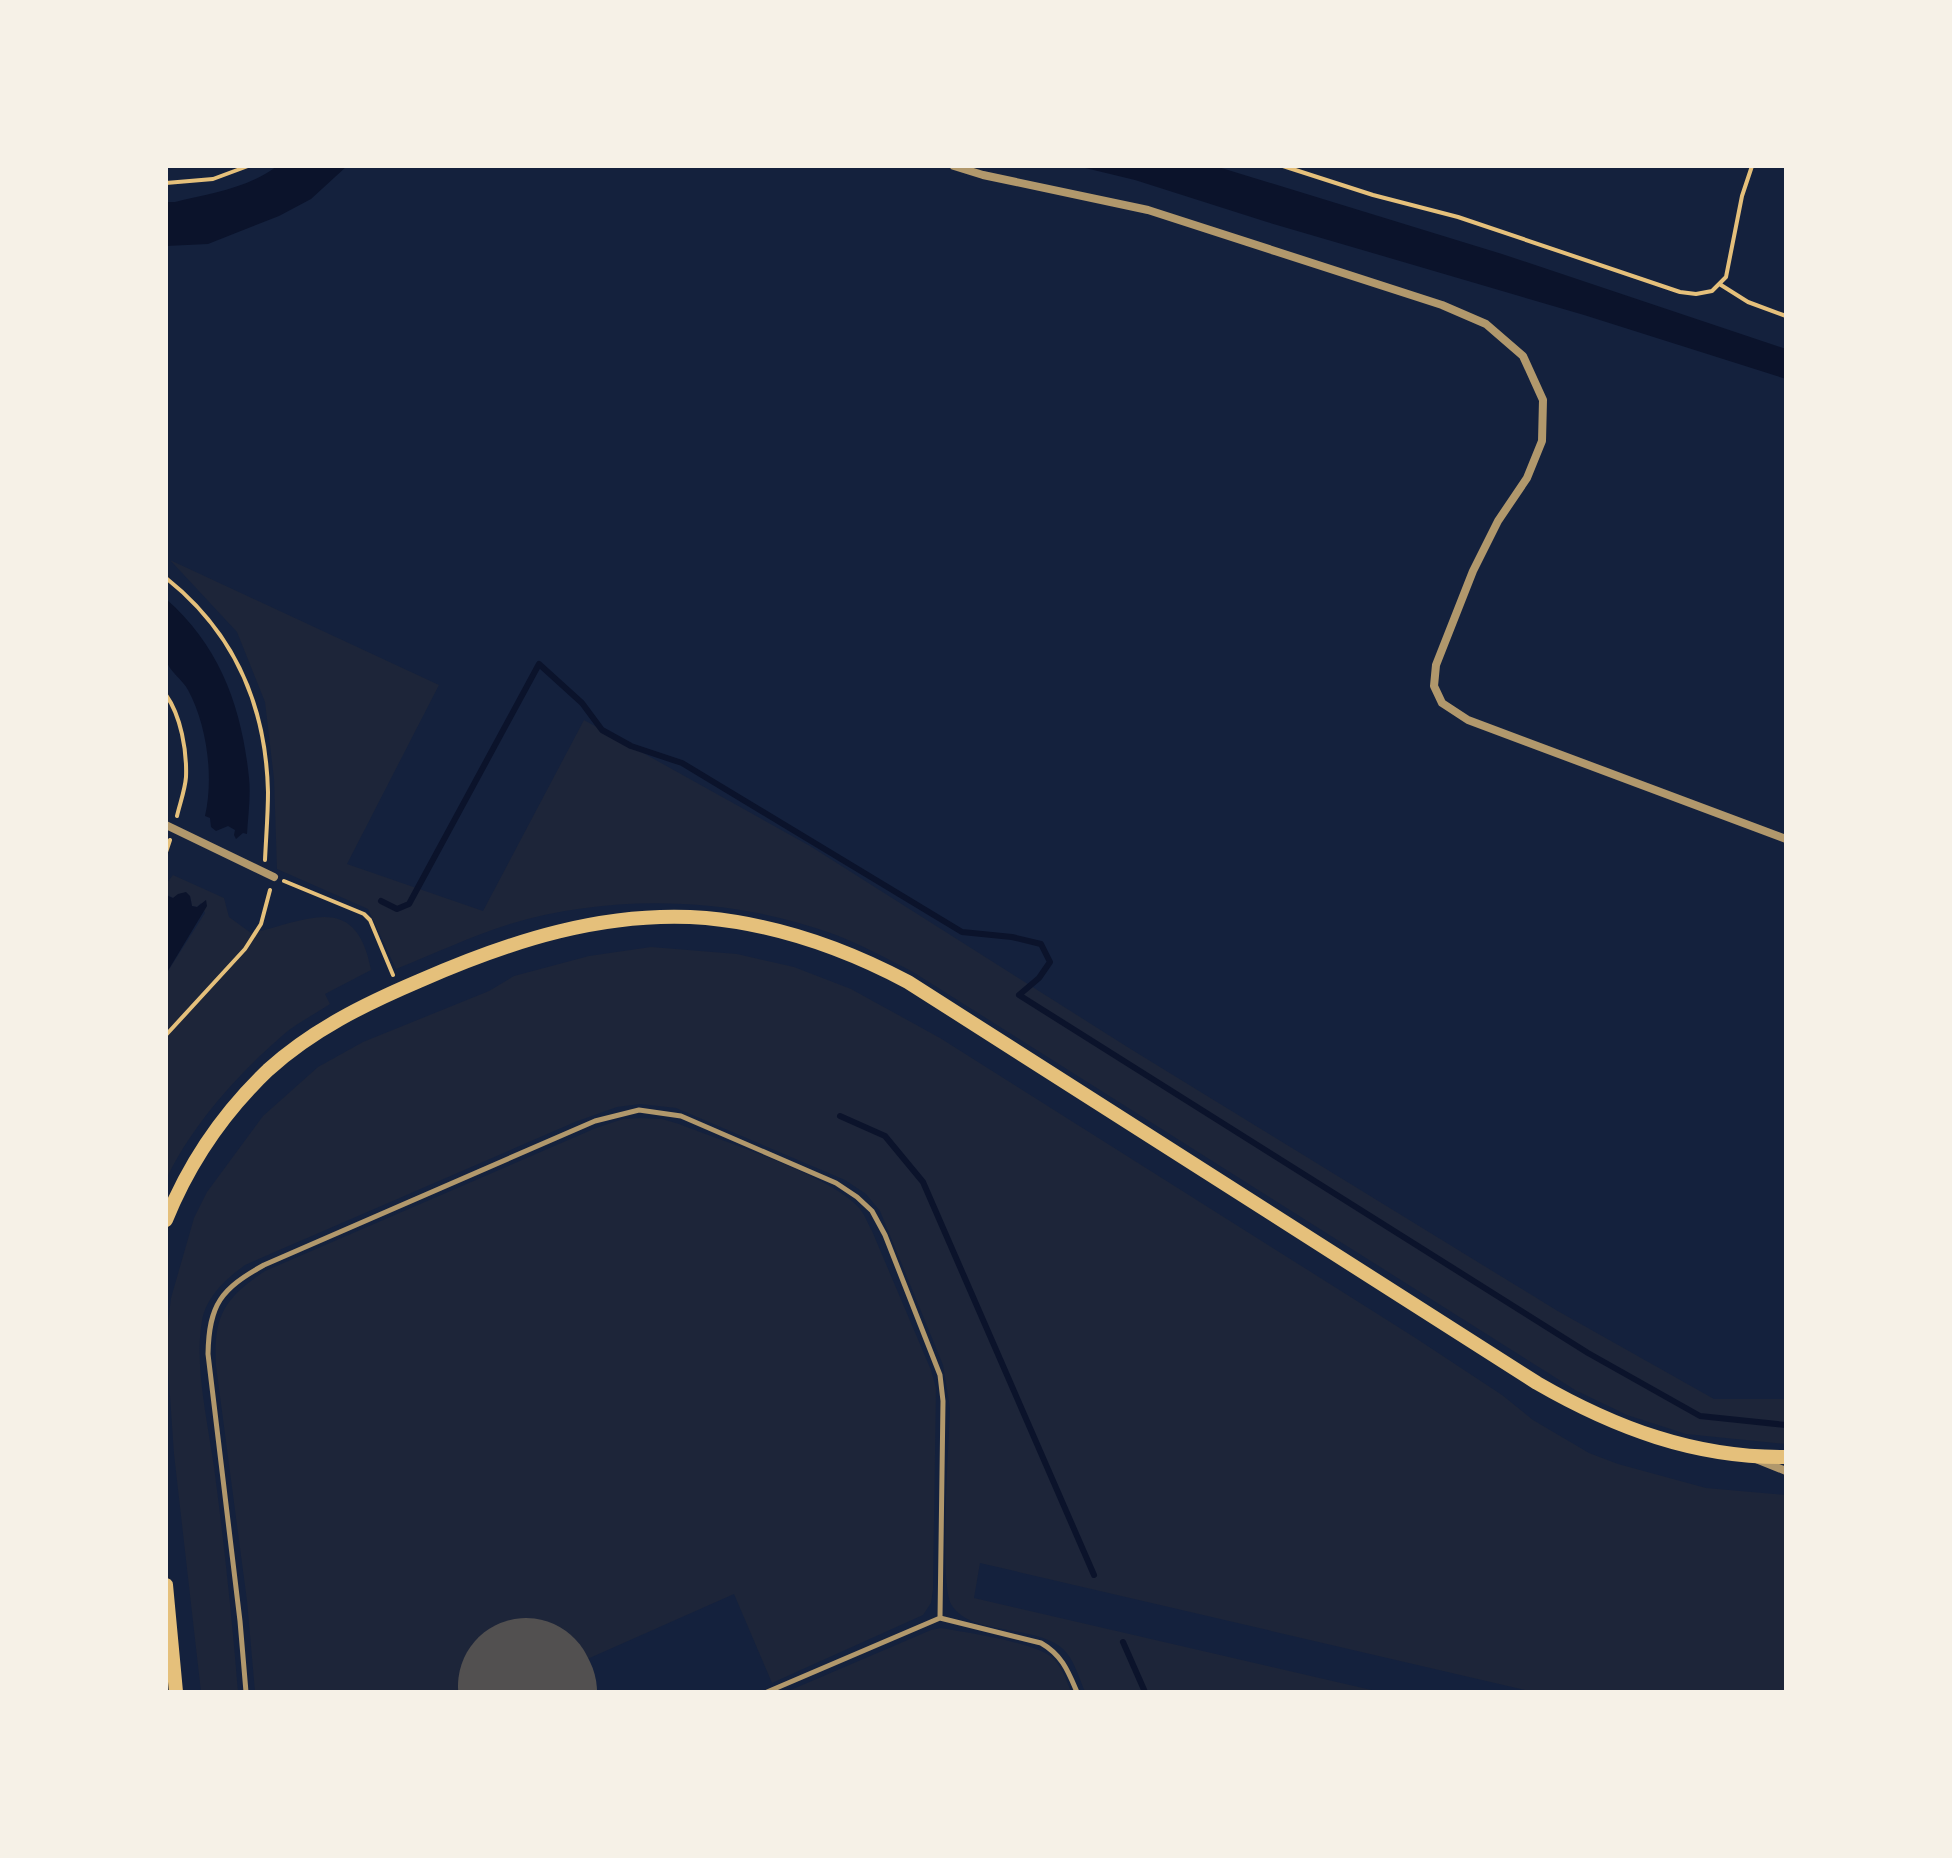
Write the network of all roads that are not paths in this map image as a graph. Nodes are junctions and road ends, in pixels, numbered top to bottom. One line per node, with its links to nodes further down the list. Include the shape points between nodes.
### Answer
1 (954, 166): 3 (street, via 1148,210 1486,324 1523,356 1543,400 1542,441 1527,478 1473,571 1436,665 1434,686 1442,703 1468,720)
2 (170, 827): 4 (street)
3 (1786, 839)
4 (274, 877)
5 (166, 1220): 6 (main road, via 188,1171 247,1091 304,1040 399,989 517,942 585,924 662,917 766,927 833,946 908,982 1579,1407 1655,1438)
6 (1751, 1457): 7 (main road); 8 (street)
7 (1786, 1457)
8 (1786, 1471)
9 (166, 1585): 11 (main road)
10 (940, 1618): 12 (lane, via 940,1375 872,1211 836,1183 681,1116 639,1110 595,1121 264,1265 229,1286 219,1300 208,1331 208,1354); 13 (lane); 14 (lane, via 1041,1643 1061,1657)
11 (176, 1692)
12 (246, 1692)
13 (767, 1692)
14 (1077, 1692)

